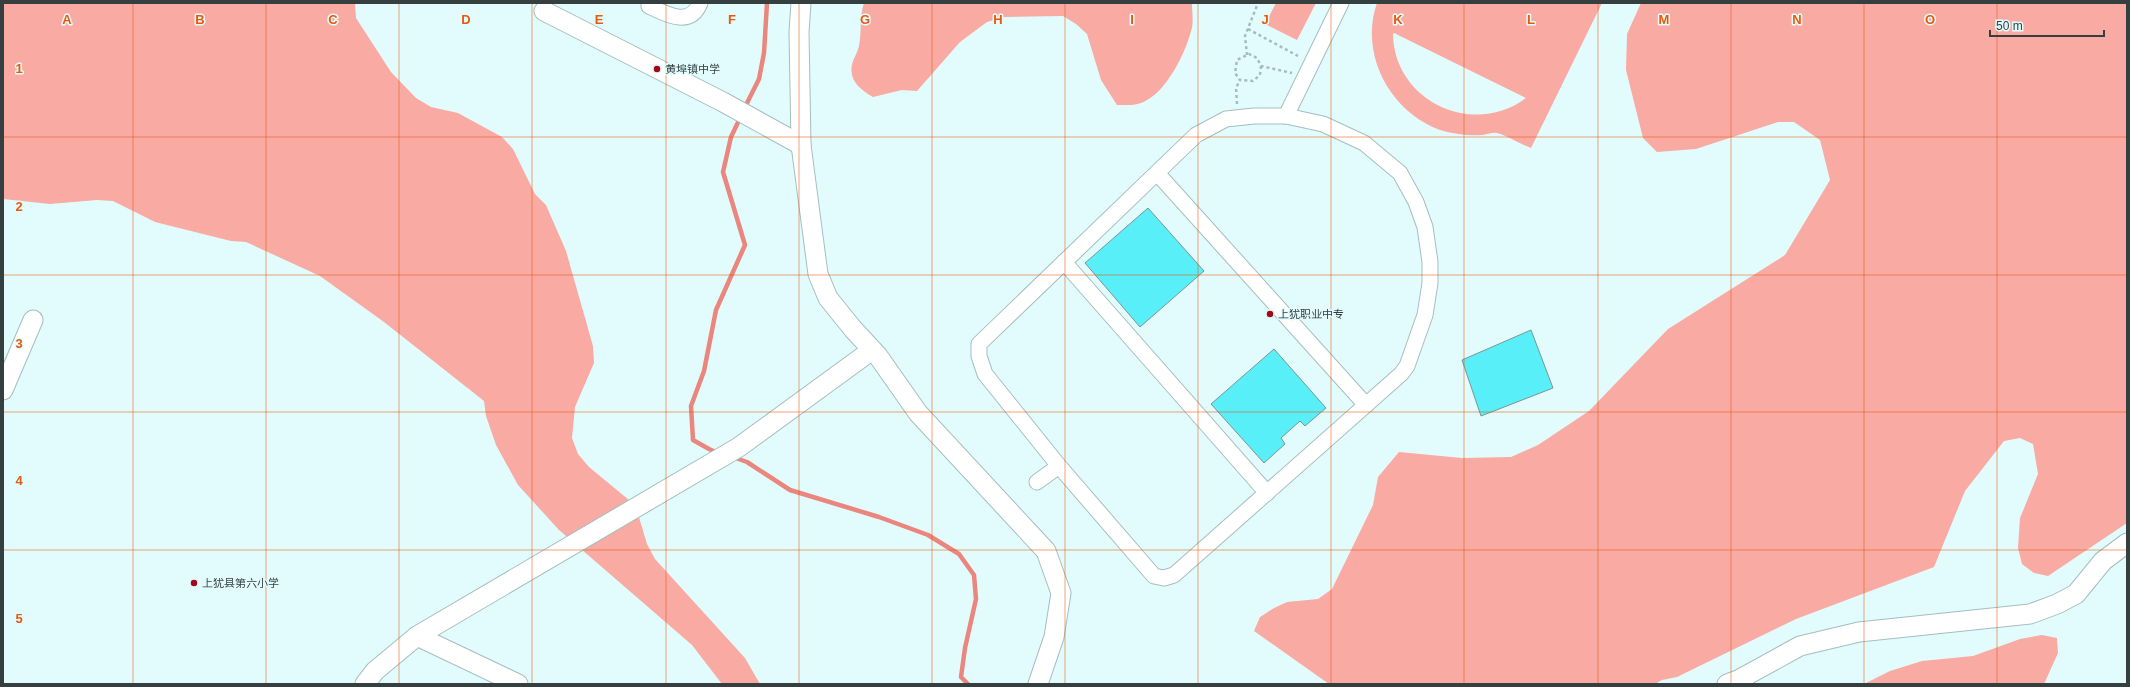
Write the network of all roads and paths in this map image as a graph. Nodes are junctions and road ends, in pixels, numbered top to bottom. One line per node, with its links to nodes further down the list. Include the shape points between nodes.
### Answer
1 (700, 3): 5 (street, via 696,11 681,18 672,17)
2 (801, 3): 15 (street)
3 (1258, 3): 7 (path)
4 (1341, 3): 14 (street)
5 (649, 6)
6 (544, 11): 15 (street)
7 (1248, 29): 8 (path, via 1245,36); 9 (path)
8 (1247, 55): 10 (path, via 1257,58); 12 (path, via 1240,57 1235,64 1235,73)
9 (1300, 57)
10 (1262, 66): 11 (path); 12 (path, via 1257,79 1249,82)
11 (1294, 73)
12 (1240, 80): 13 (path, via 1236,88)
13 (1238, 106)
14 (1286, 116): 16 (street, via 1226,119 1196,135); 21 (street, via 1323,124 1364,143 1400,173 1416,202 1425,227 1430,276 1425,315 1407,366)
15 (801, 144): 19 (street, via 818,274 828,298)
16 (1157, 173): 17 (street); 21 (street)
17 (1064, 262): 22 (street, via 979,344 979,356 985,374); 24 (street)
18 (33, 320): 20 (street)
19 (872, 350): 26 (street, via 738,447); 29 (street, via 918,412 1046,551 1061,593 1054,637)
20 (3, 390)
21 (1366, 405): 24 (street)
22 (1059, 466): 23 (street); 24 (street, via 1154,576 1164,578 1174,574)
23 (1037, 482)
24 (1267, 493)
25 (2127, 543): 30 (street, via 2103,561 2076,594 2030,614 1859,632 1800,646)
26 (417, 636): 27 (street, via 375,671); 28 (street)
27 (365, 684)
28 (518, 684)
29 (1038, 684)
30 (1727, 684)

